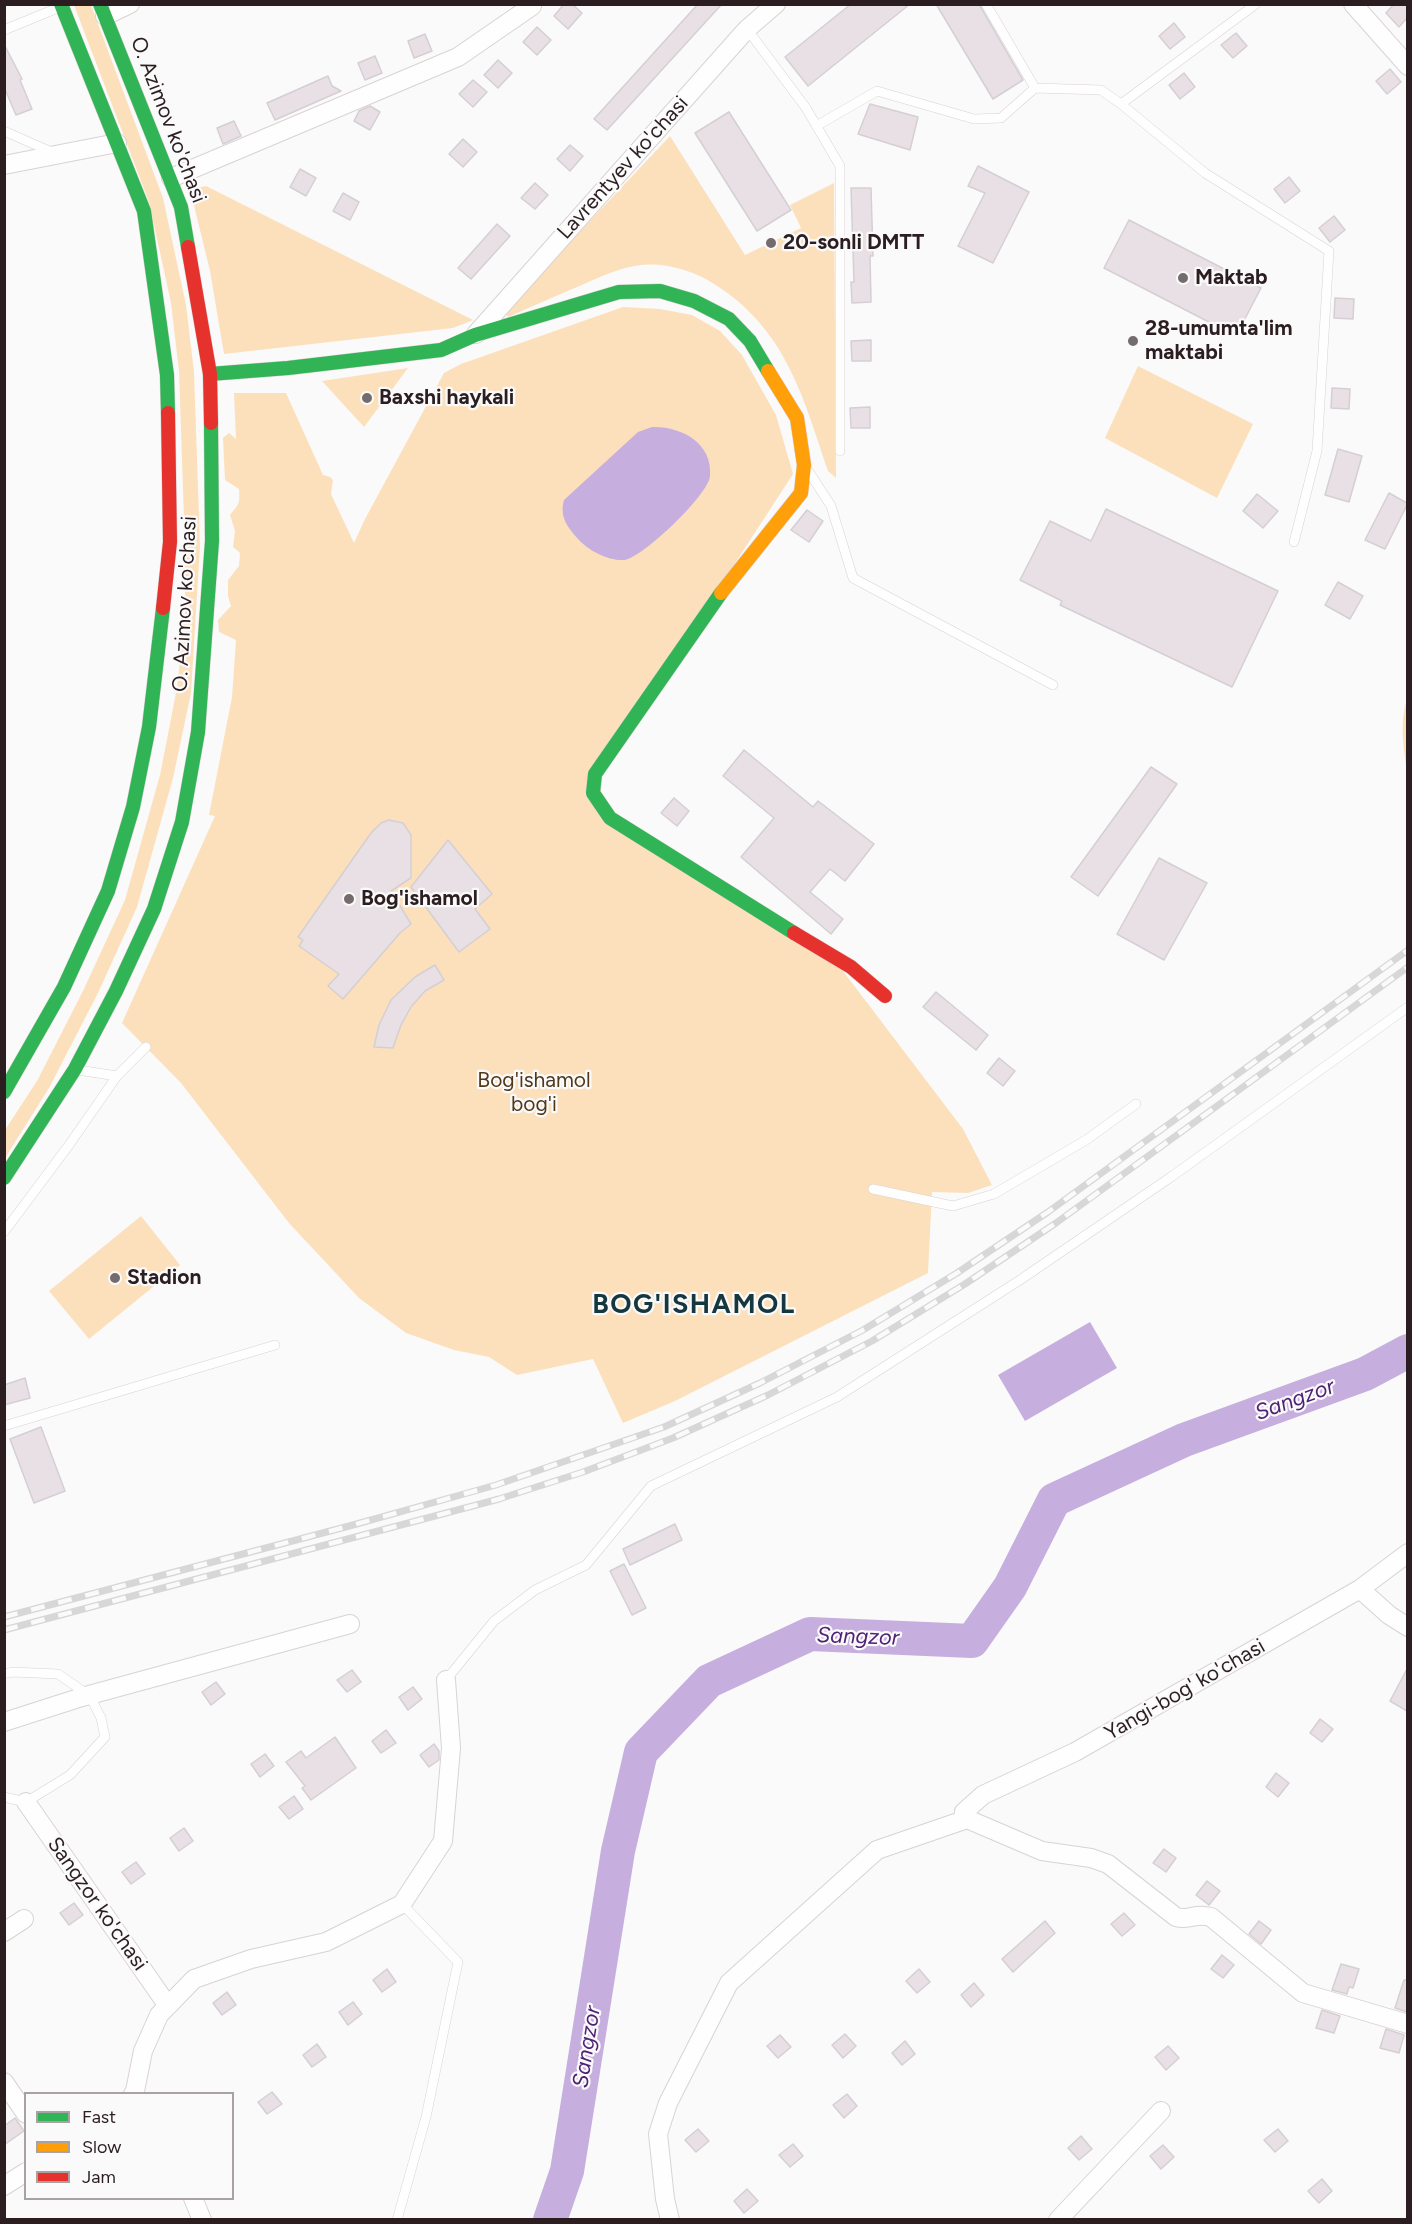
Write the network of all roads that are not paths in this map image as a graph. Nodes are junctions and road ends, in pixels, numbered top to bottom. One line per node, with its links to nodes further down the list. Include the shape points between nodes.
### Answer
1 (130, 4): 8 (street)
2 (986, 4): 12 (lane)
3 (1256, 4): 13 (lane)
4 (1353, 4): 11 (street)
5 (62, 5): 10 (lane); 16 (main road, O. Azimov ko'chasi)
6 (775, 5): 9 (street, Lavrentyev ko'chasi)
7 (532, 6): 19 (street, via 458,57)
8 (103, 10): 19 (main road, O. Azimov ko'chasi)
9 (747, 29): 14 (lane); 20 (street, Lavrentyev ko'chasi)
10 (4, 30)
11 (1407, 66)
12 (1035, 88): 13 (lane, via 1101,90); 14 (lane, via 1001,118 975,119 877,91)
13 (1121, 104): 24 (lane, via 1205,173 1329,251 1317,452)
14 (818, 125): 22 (lane, via 840,166)
15 (4, 130): 17 (lane)
16 (117, 143): 17 (street); 31 (main road, O. Azimov ko'chasi, via 144,211 167,375 170,542 149,727 133,807 108,891 64,987)
17 (56, 154): 18 (street)
18 (4, 165)
19 (171, 178): 21 (main road, O. Azimov ko'chasi, via 181,207)
20 (475, 335): 21 (main road, via 441,350); 23 (main road, via 619,292 660,291 694,301 729,319 750,341 797,418)
21 (210, 374): 29 (main road, O. Azimov ko'chasi, via 212,541 198,732 182,822 154,909)
22 (840, 451)
23 (804, 465): 25 (lane, via 831,506 853,578); 26 (main road, via 801,493 725,588 595,774 593,793 610,818 851,967)
24 (1294, 542)
25 (1053, 685)
26 (885, 996)
27 (1407, 1006): 43 (lane, via 1171,1177 837,1397 651,1486 586,1565 535,1590 494,1621)
28 (146, 1047): 30 (lane)
29 (75, 1069): 30 (lane); 33 (main road, O. Azimov ko'chasi)
30 (117, 1076): 35 (lane)
31 (4, 1092)
32 (1136, 1104): 34 (lane, via 1086,1140 994,1194 953,1206)
33 (4, 1178)
34 (873, 1189)
35 (4, 1232)
36 (275, 1345): 37 (lane)
37 (4, 1426)
38 (1407, 1553): 39 (street, Yangi-bog' ko'chasi)
39 (1360, 1589): 41 (street); 48 (street, Yangi-bog' ko'chasi, via 1084,1747 983,1795 963,1812)
40 (350, 1624): 44 (street)
41 (1407, 1627)
42 (4, 1674): 44 (lane, via 58,1674)
43 (446, 1680): 49 (street, via 451,1748 443,1841)
44 (90, 1696): 45 (street); 47 (lane, via 105,1737 70,1775)
45 (4, 1722)
46 (4, 1797): 47 (lane)
47 (26, 1802): 52 (street, Sangzor ko'chasi)
48 (967, 1819): 53 (street, via 1042,1851 1108,1864 1176,1917 1184,1919 1199,1913 1211,1917 1303,1993); 63 (street, via 877,1850 729,1983 668,2103 658,2134)
49 (402, 1905): 52 (street, via 326,1942 252,1959 194,1978); 62 (lane, via 458,1962 426,2117)
50 (24, 1919): 51 (street)
51 (4, 1932)
52 (168, 2006): 55 (street, via 159,2015 143,2051)
53 (1407, 2024)
54 (4, 2082): 57 (street)
55 (134, 2092)
56 (1161, 2110): 64 (street)
57 (24, 2111)
58 (24, 2173): 59 (street)
59 (4, 2186)
60 (193, 2200): 61 (street)
61 (202, 2220)
62 (397, 2220)
63 (670, 2220)
64 (1058, 2220)

